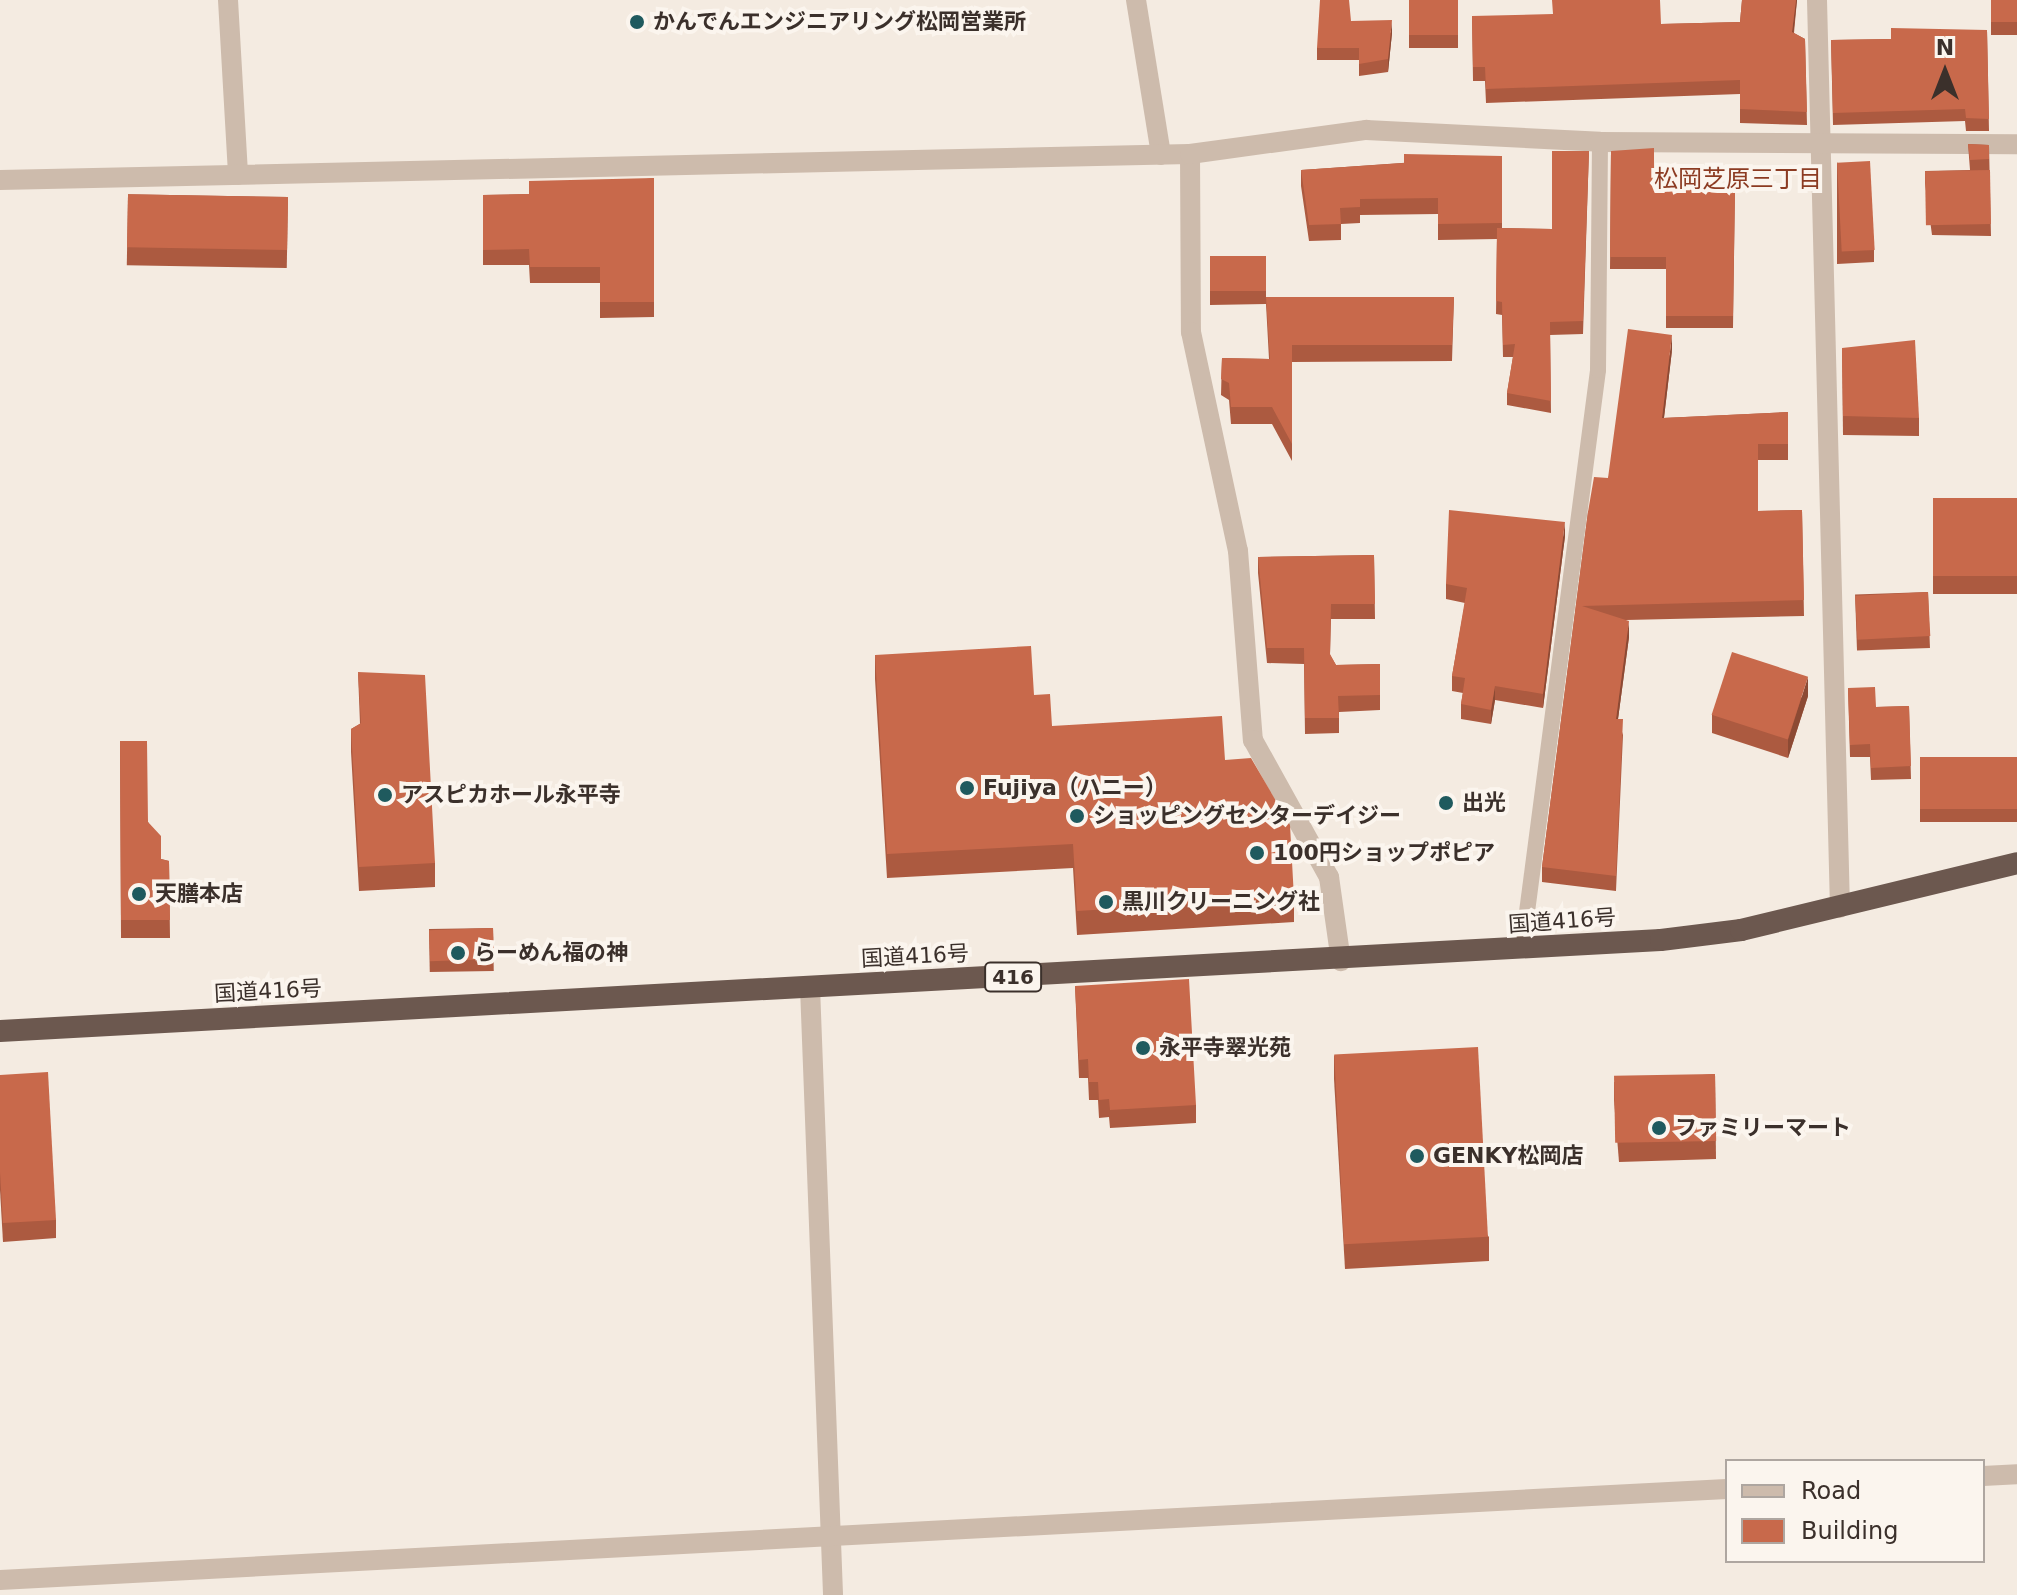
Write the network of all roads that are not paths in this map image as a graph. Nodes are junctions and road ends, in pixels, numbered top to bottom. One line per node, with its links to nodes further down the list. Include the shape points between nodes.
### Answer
1 (228, 0): 9 (street)
2 (1136, 0): 8 (street)
3 (1817, 0): 5 (street)
4 (1600, 142): 5 (street); 7 (street, via 1366,130); 13 (lane, via 1598,370)
5 (1816, 142): 6 (street); 12 (street)
6 (2017, 144)
7 (1190, 154): 8 (street); 14 (street, via 1191,332 1238,551 1253,740 1329,877)
8 (1161, 155): 9 (street)
9 (238, 175): 10 (street)
10 (0, 180)
11 (2017, 863): 12 (highway, 国道416号 / 416)
12 (1840, 908): 13 (highway, 国道416号 / 416, via 1688,937)
13 (1522, 950): 14 (highway, 国道416号 / 416)
14 (1341, 961): 15 (highway, 国道416号 / 416)
15 (810, 987): 16 (highway, 国道416号 / 416); 20 (street)
16 (0, 1031)
17 (2017, 1474): 18 (street)
18 (1985, 1476)
19 (1725, 1489): 20 (street)
20 (829, 1536): 21 (street); 22 (street)
21 (0, 1580)
22 (833, 1595)

